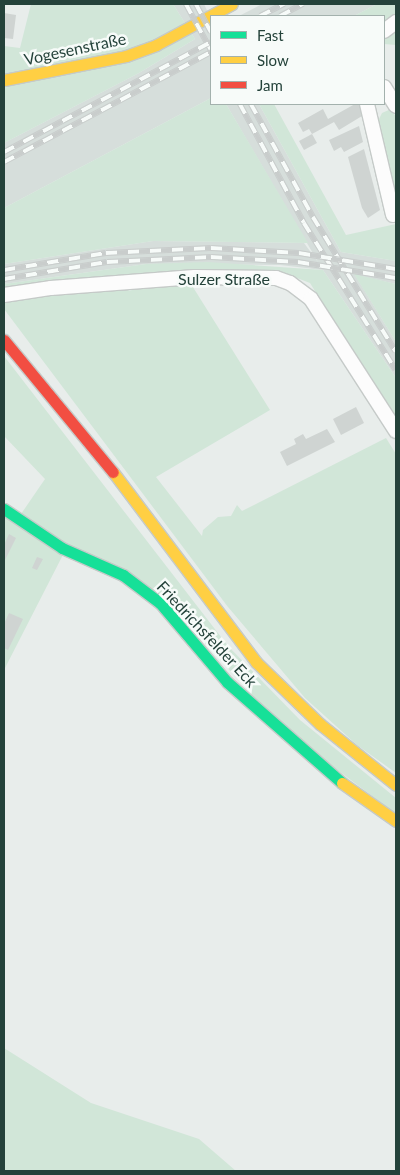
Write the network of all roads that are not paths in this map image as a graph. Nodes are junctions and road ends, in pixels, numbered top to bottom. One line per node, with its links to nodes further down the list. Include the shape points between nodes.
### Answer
1 (232, 4): 2 (street, Vogesenstraße)
2 (211, 15)
3 (210, 16): 4 (street, Vogesenstraße, via 126,56)
4 (4, 80)
5 (385, 89): 7 (street)
6 (367, 105): 8 (street)
7 (396, 106)
8 (393, 215)
9 (4, 296): 11 (street, Sulzer Straße, via 51,288 195,277 276,278 300,288 312,299)
10 (4, 340): 13 (street, via 91,444 256,662 320,724)
11 (396, 431)
12 (4, 509): 14 (street, Friedrichsfelder Eck, via 62,548 131,581 160,603 226,682 334,777)
13 (396, 785)
14 (396, 820)

